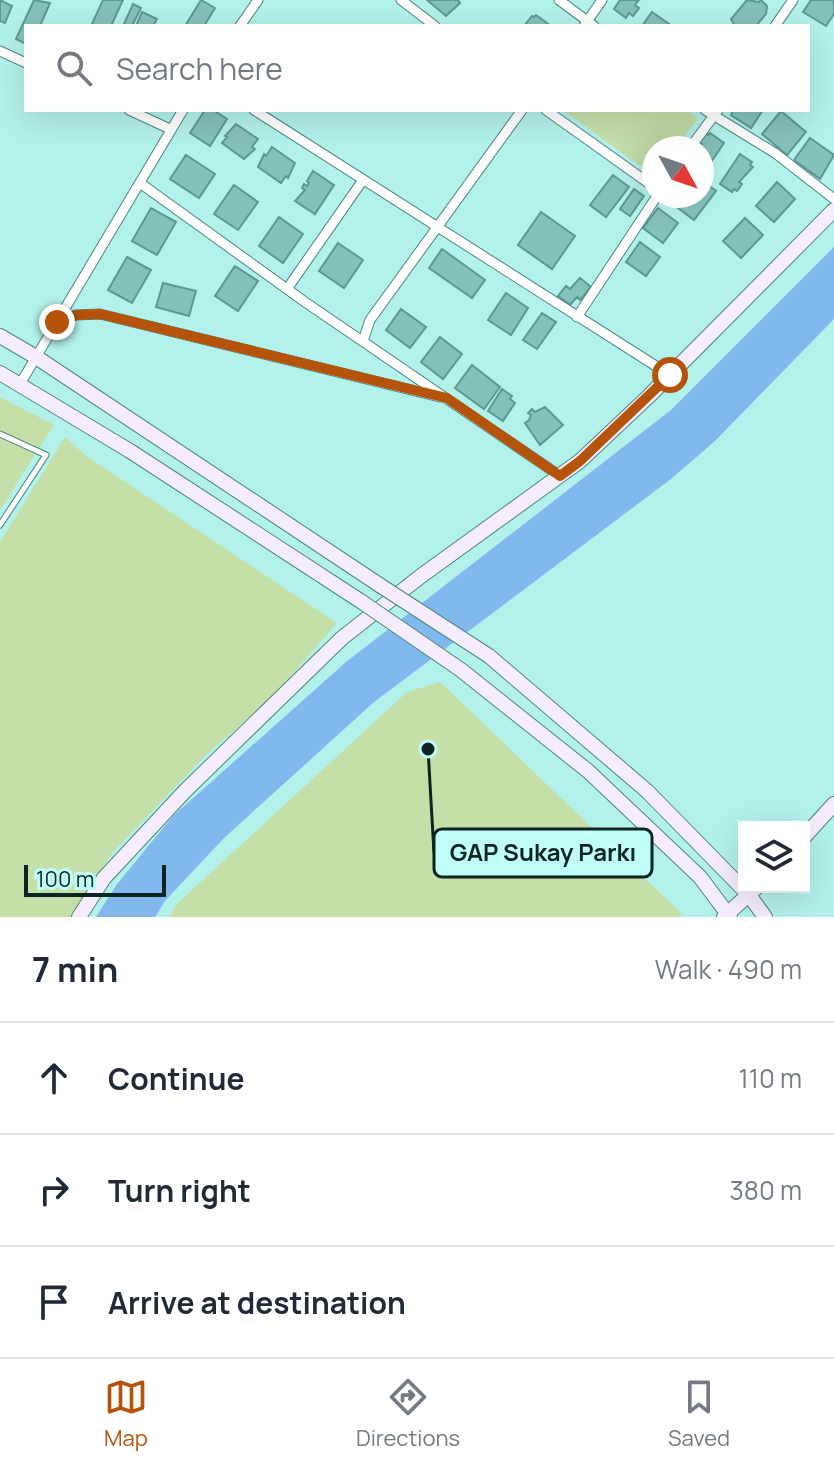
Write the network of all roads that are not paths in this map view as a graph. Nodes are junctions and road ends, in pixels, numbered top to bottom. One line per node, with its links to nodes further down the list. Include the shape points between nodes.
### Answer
1 (258, 0): 6 (street)
2 (401, 0): 7 (street)
3 (559, 0): 8 (street)
4 (602, 0): 9 (street)
5 (793, 0): 10 (street)
6 (241, 24)
7 (432, 24)
8 (588, 24)
9 (590, 24)
10 (776, 24)
11 (0, 51): 12 (street)
12 (24, 62)
13 (133, 112): 19 (street)
14 (182, 112): 19 (street)
15 (257, 112): 22 (street)
16 (521, 112): 27 (street)
17 (549, 112): 21 (street)
18 (712, 112): 20 (street); 24 (street)
19 (170, 129): 23 (street)
20 (697, 136)
21 (642, 178)
22 (363, 180): 27 (street); 28 (street)
23 (140, 183): 28 (street); 30 (street)
24 (834, 199)
25 (649, 208): 29 (street)
26 (834, 210): 35 (main road)
27 (438, 228): 29 (street); 32 (street, via 370,320)
28 (287, 289): 32 (street)
29 (577, 317): 35 (street)
30 (57, 322): 33 (street); 37 (street, via 100,314)
31 (0, 336): 33 (main road)
32 (363, 341): 37 (street)
33 (36, 357): 36 (street); 43 (main road, bridge, via 489,656)
34 (0, 373): 36 (main road)
35 (670, 375): 39 (main road)
36 (20, 384): 46 (main road, bridge, via 461,670 588,771 700,877)
37 (447, 398): 39 (street)
38 (0, 434): 40 (lane, via 46,455)
39 (560, 476): 47 (main road, via 342,638 175,802 104,878)
40 (0, 525)
41 (834, 804): 42 (main road)
42 (810, 830)
43 (738, 877)
44 (751, 893): 46 (main road)
45 (754, 893): 48 (main road)
46 (727, 916)
47 (79, 917)
48 (765, 917)

